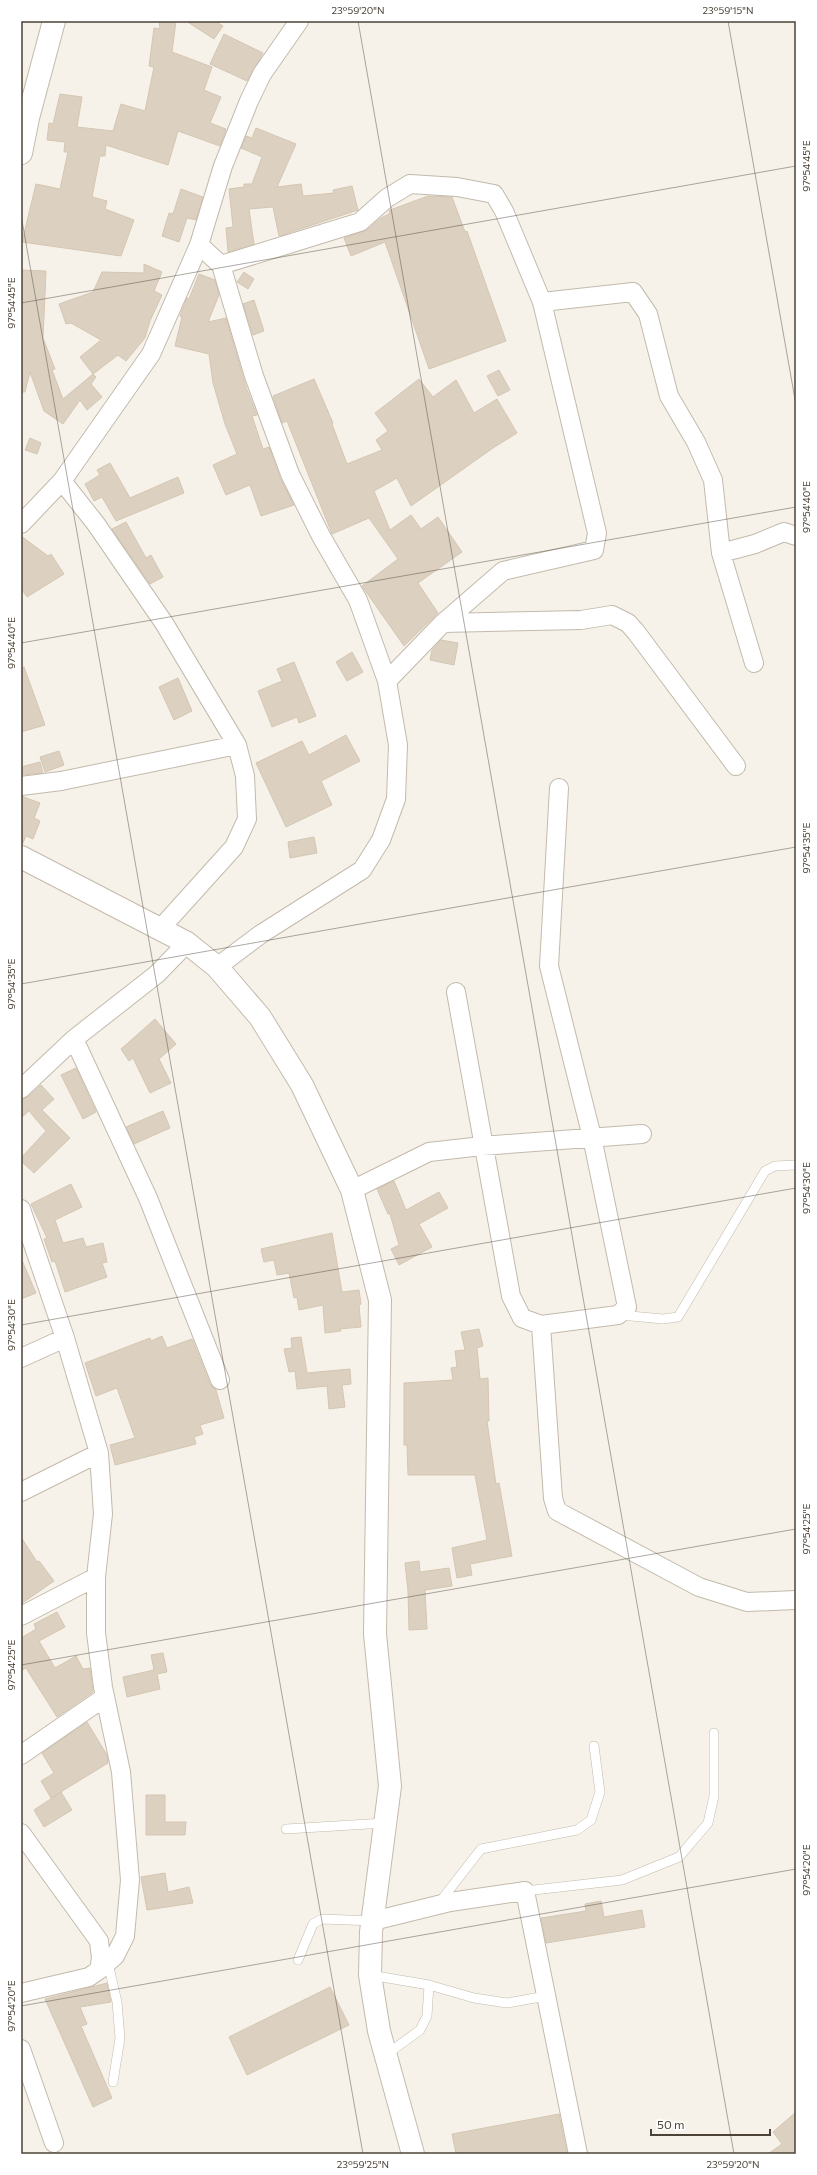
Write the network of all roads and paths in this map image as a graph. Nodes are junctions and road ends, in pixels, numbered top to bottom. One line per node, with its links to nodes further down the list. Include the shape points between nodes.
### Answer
1 (54, 21): 3 (street)
2 (299, 21): 4 (street, via 262,74 249,101 223,166)
3 (21, 153)
4 (199, 245): 5 (street); 7 (street, via 151,354)
5 (221, 265): 6 (street, via 360,222 387,198 410,184 457,187 494,194 504,211); 13 (street, via 254,376 290,474 321,536 358,600)
6 (542, 302): 10 (street, via 634,292 648,314 669,396 696,442 713,480); 11 (street, via 597,533 594,550 503,571)
7 (62, 481): 8 (street); 14 (street, via 96,524 164,623)
8 (21, 524)
9 (796, 536): 10 (street, via 784,532)
10 (721, 553): 12 (street)
11 (442, 623): 13 (street); 15 (street, via 581,620 612,615 628,623 636,632)
12 (754, 663)
13 (387, 681): 21 (street, via 398,745 396,799 381,840 362,870 261,934)
14 (237, 745): 16 (street, via 61,781); 19 (street, via 245,776 247,819 234,847)
15 (736, 766)
16 (21, 786)
17 (559, 788): 26 (street, via 549,966)
18 (21, 857): 19 (street)
19 (160, 929): 20 (street)
20 (187, 943): 21 (street); 23 (street, via 157,974)
21 (217, 966): 29 (street, via 260,1017 302,1085)
22 (456, 992): 27 (street)
23 (74, 1039): 24 (street); 35 (street, via 148,1198)
24 (21, 1088)
25 (642, 1134): 26 (street)
26 (592, 1138): 27 (street); 31 (street, via 627,1307)
27 (482, 1146): 29 (street, via 429,1152); 32 (street, via 511,1296 522,1318)
28 (796, 1165): 31 (lane, via 775,1166 765,1171 678,1317 664,1319)
29 (352, 1190): 45 (street, via 380,1300 375,1634 390,1786)
30 (21, 1209): 33 (street)
31 (618, 1314): 32 (street)
32 (541, 1325): 39 (street, via 553,1498 558,1511 699,1587 747,1602)
33 (64, 1338): 34 (street); 36 (street)
34 (21, 1358)
35 (220, 1380)
36 (99, 1453): 37 (street); 38 (street, via 103,1514)
37 (21, 1492)
38 (96, 1577): 40 (street); 41 (street, via 96,1633)
39 (796, 1600)
40 (21, 1616)
41 (105, 1698): 44 (street); 52 (street, via 121,1772 130,1880 125,1936 115,1956)
42 (714, 1733): 48 (lane, via 714,1796 708,1823 679,1857 622,1880)
43 (594, 1746): 49 (lane, via 600,1792 591,1820 577,1830 481,1848)
44 (21, 1755)
45 (385, 1822): 46 (lane); 50 (street)
46 (286, 1829)
47 (21, 1832): 52 (street, via 99,1941)
48 (525, 1892): 49 (street); 56 (street)
49 (437, 1906): 50 (street)
50 (373, 1921): 51 (lane, via 322,1919 313,1924); 53 (street)
51 (298, 1960)
52 (103, 1966): 55 (street, via 89,1977); 59 (lane, via 116,2002 120,2038)
53 (370, 1975): 54 (lane); 58 (street)
54 (429, 1984): 56 (lane, via 474,1998 507,2003); 58 (lane, via 426,2016 420,2030)
55 (21, 1993)
56 (546, 1996): 62 (street)
57 (21, 2048): 60 (street)
58 (385, 2055): 61 (street)
59 (114, 2082)
60 (54, 2143)
61 (413, 2154)
62 (578, 2154)

